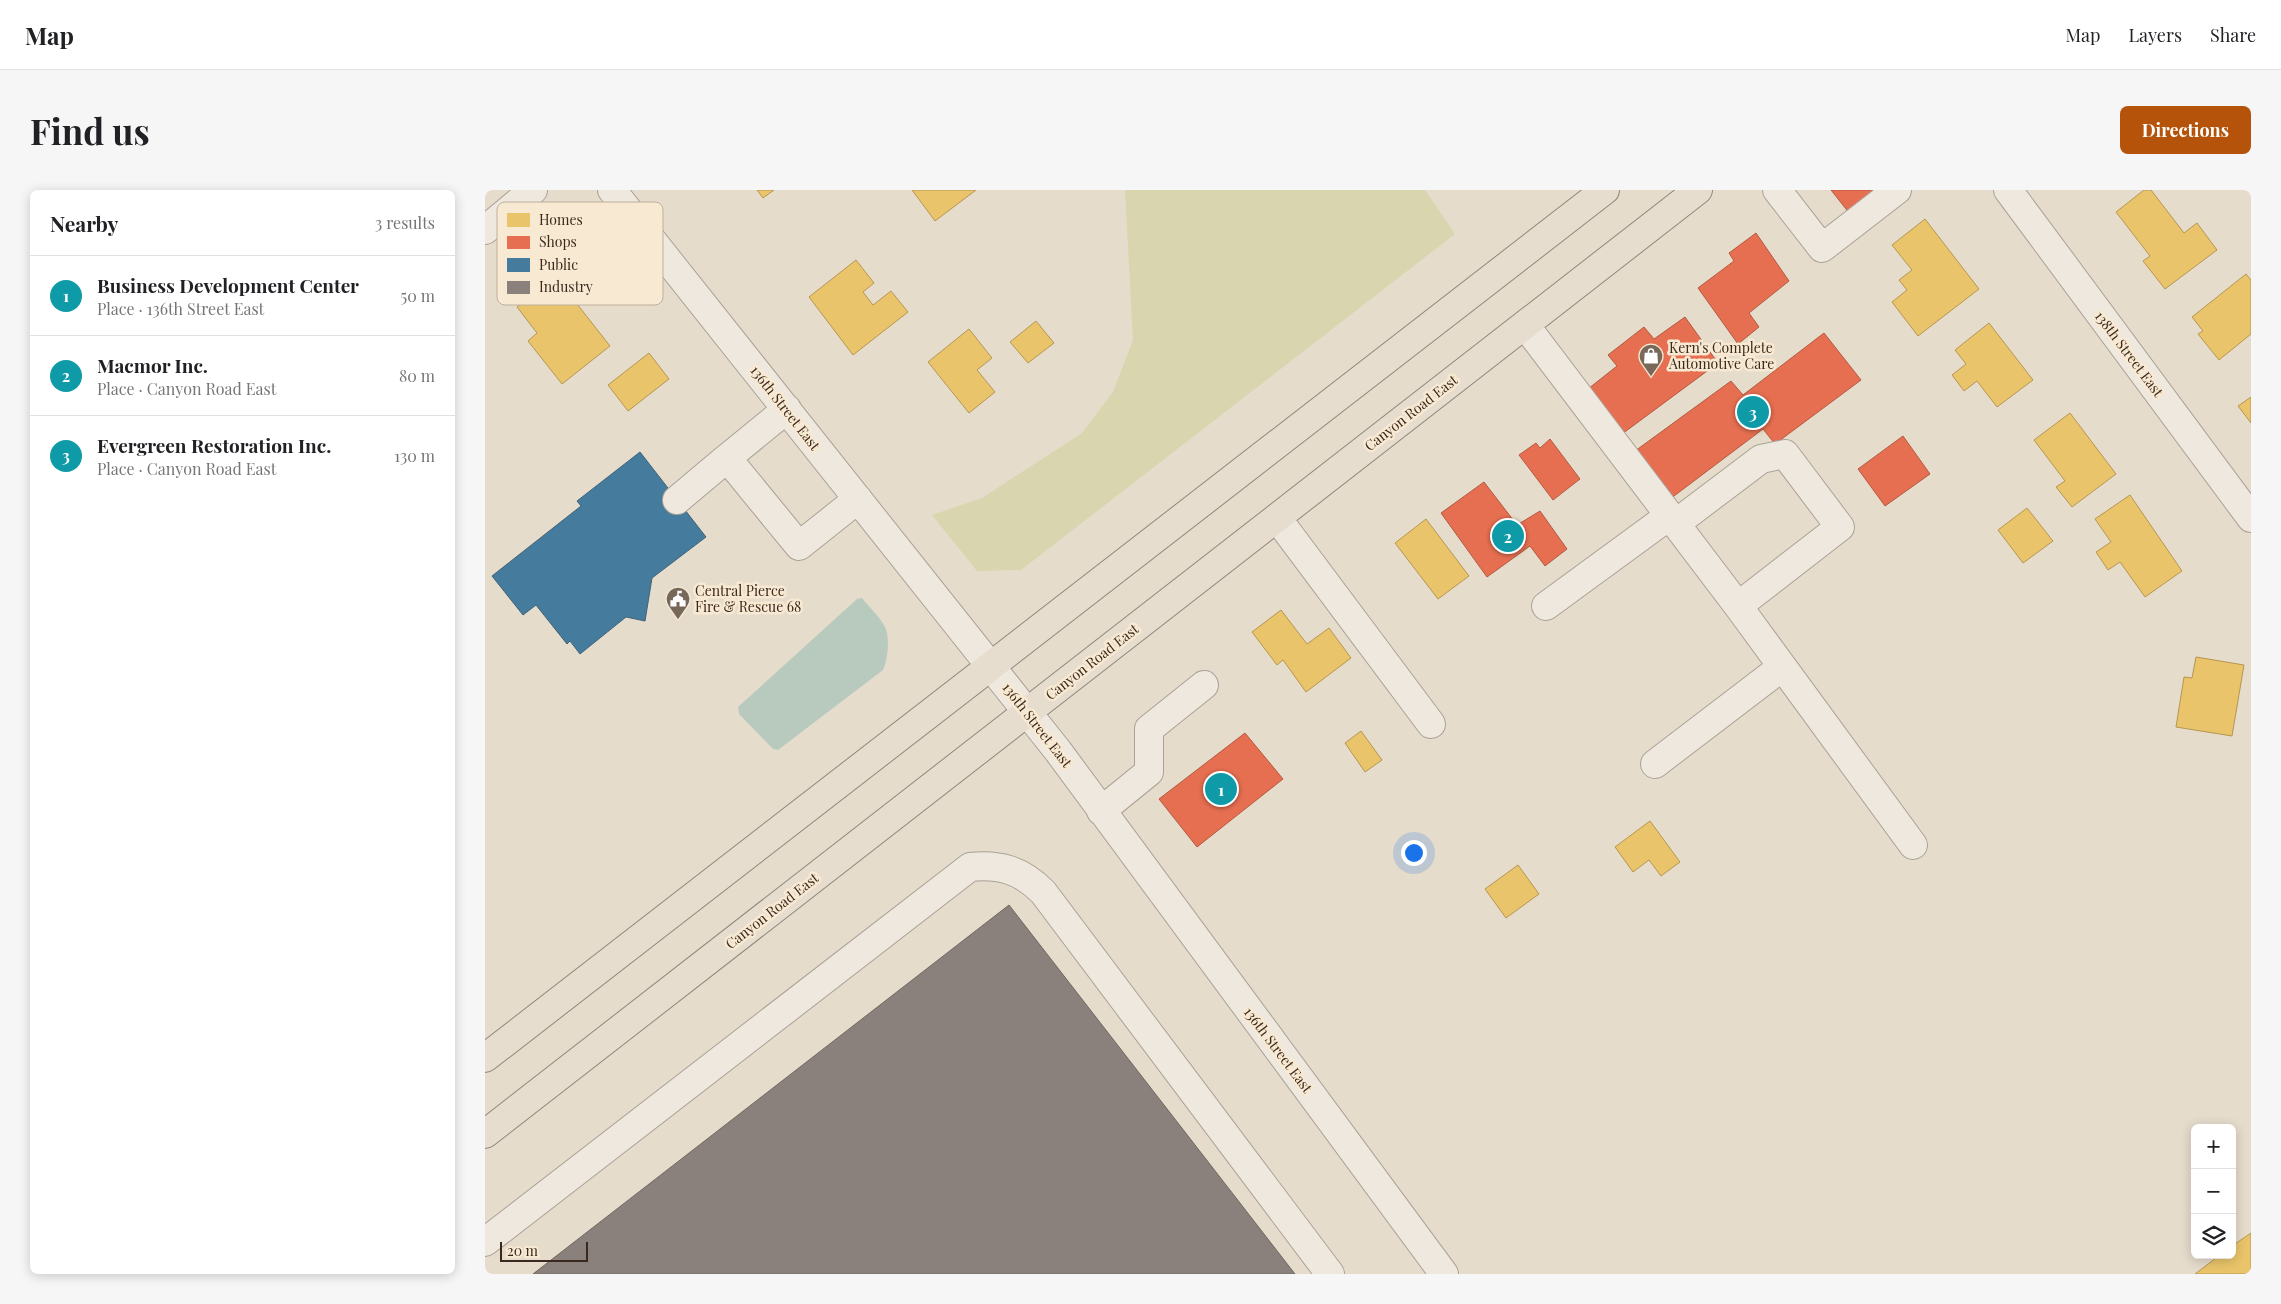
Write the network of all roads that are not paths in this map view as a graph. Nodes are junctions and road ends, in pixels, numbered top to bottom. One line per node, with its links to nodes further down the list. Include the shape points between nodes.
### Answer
1 (533, 190): 8 (street)
2 (612, 190): 9 (street, 136th Street East)
3 (1605, 190): 23 (main road)
4 (1699, 190): 13 (main road, Canyon Road East)
5 (1897, 190): 7 (street, via 1822,248)
6 (2008, 190): 19 (street, 138th Street East)
7 (1780, 191)
8 (519, 202)
9 (622, 202)
10 (497, 220): 11 (street)
11 (485, 230)
12 (663, 254): 14 (street, 136th Street East)
13 (1525, 325): 18 (main road, Canyon Road East); 20 (street)
14 (787, 410): 15 (street); 16 (street, 136th Street East)
15 (727, 458): 16 (street, via 799,546); 17 (street)
16 (858, 499): 23 (street, 136th Street East)
17 (677, 500)
18 (1277, 518): 26 (main road, Canyon Road East); 27 (street)
19 (2251, 518)
20 (1672, 520): 21 (street); 22 (street); 22 (street, via 1761,459 1785,454 1840,527)
21 (1546, 606)
22 (1738, 606): 24 (street)
23 (990, 666): 26 (street, 136th Street East); 31 (main road)
24 (1782, 668): 28 (street); 30 (street)
25 (1204, 685): 29 (street, via 1149,730 1149,772)
26 (1027, 712): 29 (street, 136th Street East); 32 (main road, Canyon Road East)
27 (1431, 724)
28 (1655, 764)
29 (1101, 811): 34 (street, 136th Street East)
30 (1913, 845)
31 (485, 1058)
32 (485, 1134)
33 (485, 1242): 35 (street, via 970,867 986,865 1017,872 1043,892)
34 (1435, 1271)
35 (1330, 1274)

